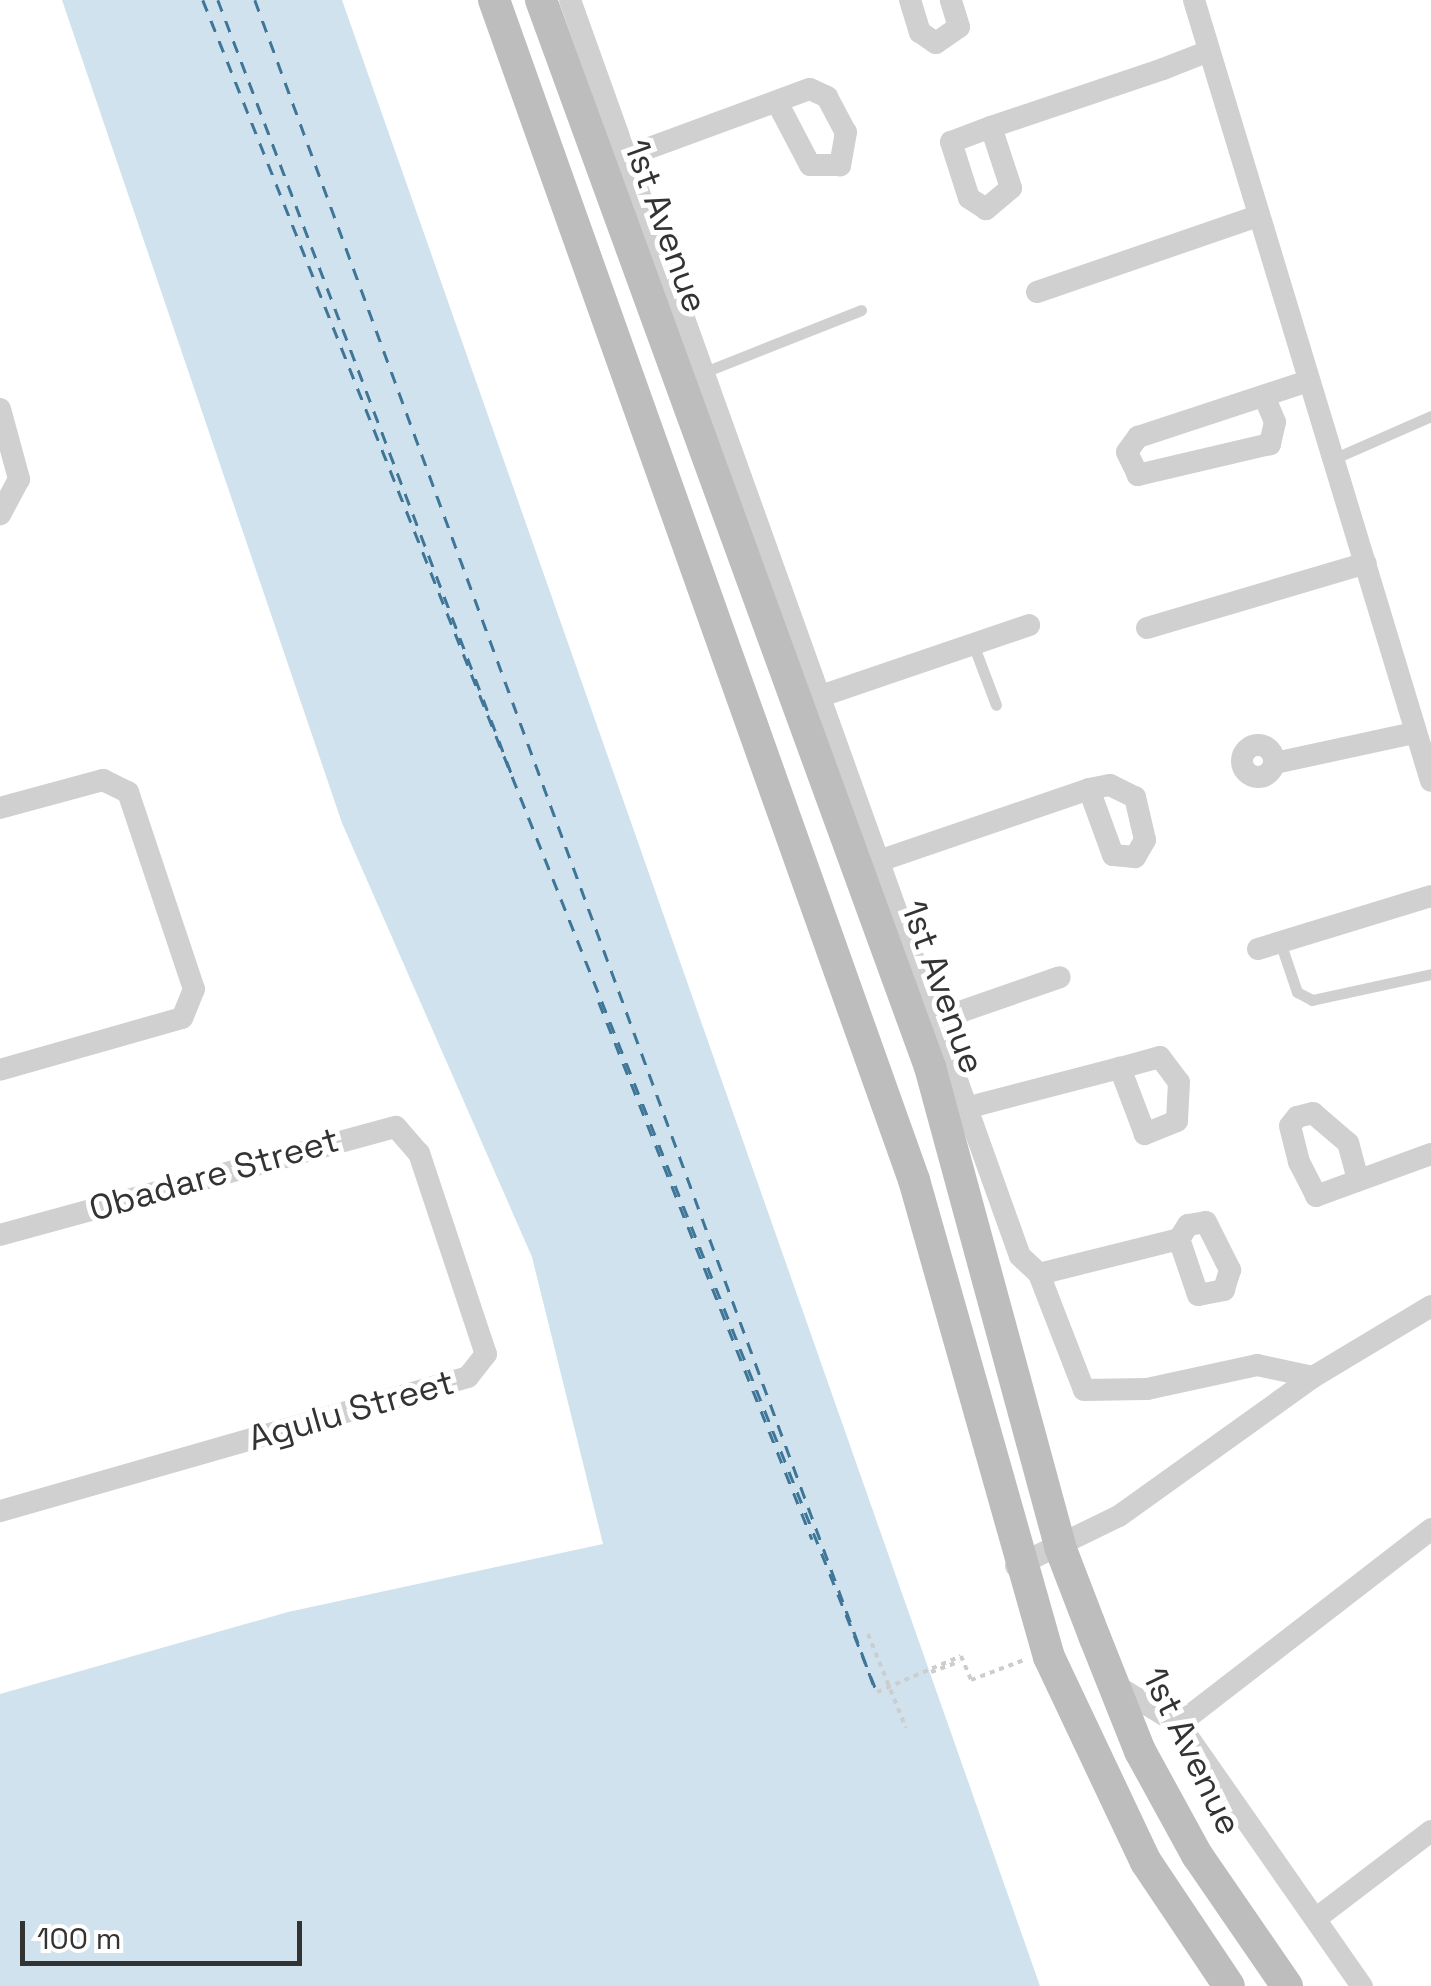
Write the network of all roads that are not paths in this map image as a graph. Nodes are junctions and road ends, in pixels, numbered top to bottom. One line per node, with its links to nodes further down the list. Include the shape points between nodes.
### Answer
1 (494, 0): 52 (main road, via 914,1180)
2 (541, 0): 51 (main road, 1st Avenue, via 943,1104)
3 (570, 0): 10 (street)
4 (910, 0): 5 (street, via 920,32 936,43 959,27)
5 (951, 0)
6 (1194, 0): 7 (street)
7 (1209, 51): 9 (street); 11 (street)
8 (778, 104): 10 (street)
9 (992, 127)
10 (622, 158): 14 (street)
11 (1258, 216): 12 (street); 15 (street)
12 (1038, 292)
13 (861, 310): 14 (lane)
14 (702, 374): 25 (street)
15 (1305, 382): 16 (street); 19 (street)
16 (1264, 396): 16 (street, via 1138,438 1127,452 1138,475 1270,444 1274,422)
17 (0, 408): 20 (street, via 19,479)
18 (1431, 416): 19 (lane)
19 (1332, 459): 21 (street)
20 (0, 514)
21 (1366, 563): 23 (street); 27 (street)
22 (1029, 625): 24 (street)
23 (1147, 628)
24 (973, 644): 25 (street); 26 (lane)
25 (818, 697): 32 (street)
26 (996, 705)
27 (1414, 733): 28 (street); 29 (street)
28 (1275, 763)
29 (1431, 780)
30 (1089, 789): 32 (street)
31 (0, 808): 39 (street, via 104,780 128,792 194,989 182,1018)
32 (876, 862): 37 (street)
33 (1431, 896): 34 (street)
34 (1269, 946): 35 (lane, via 1297,992 1312,1000)
35 (1431, 974)
36 (1060, 978): 37 (street)
37 (934, 1021): 40 (street)
38 (1120, 1068): 40 (street)
39 (0, 1070)
40 (966, 1108): 46 (street, via 1020,1256)
41 (419, 1153): 44 (street, Obadare Street, via 396,1128 378,1128); 49 (street, Agulu Street, via 486,1354 482,1370)
42 (1431, 1154): 43 (street)
43 (1357, 1176)
44 (0, 1235)
45 (1179, 1239): 46 (street)
46 (1039, 1274): 48 (street, via 1084,1390 1147,1389 1256,1366)
47 (1431, 1306): 48 (street)
48 (1312, 1377): 51 (street, via 1119,1516)
49 (0, 1510)
50 (1431, 1530): 54 (street)
51 (1060, 1547): 52 (street); 53 (main road, 1st Avenue)
52 (1016, 1566): 57 (main road, via 1049,1657 1146,1862)
53 (1114, 1683): 54 (street); 58 (main road, 1st Avenue, via 1197,1856)
54 (1179, 1724): 56 (street)
55 (1431, 1832): 56 (street)
56 (1318, 1917): 59 (street)
57 (1228, 1986)
58 (1287, 1986)
59 (1362, 1986)

